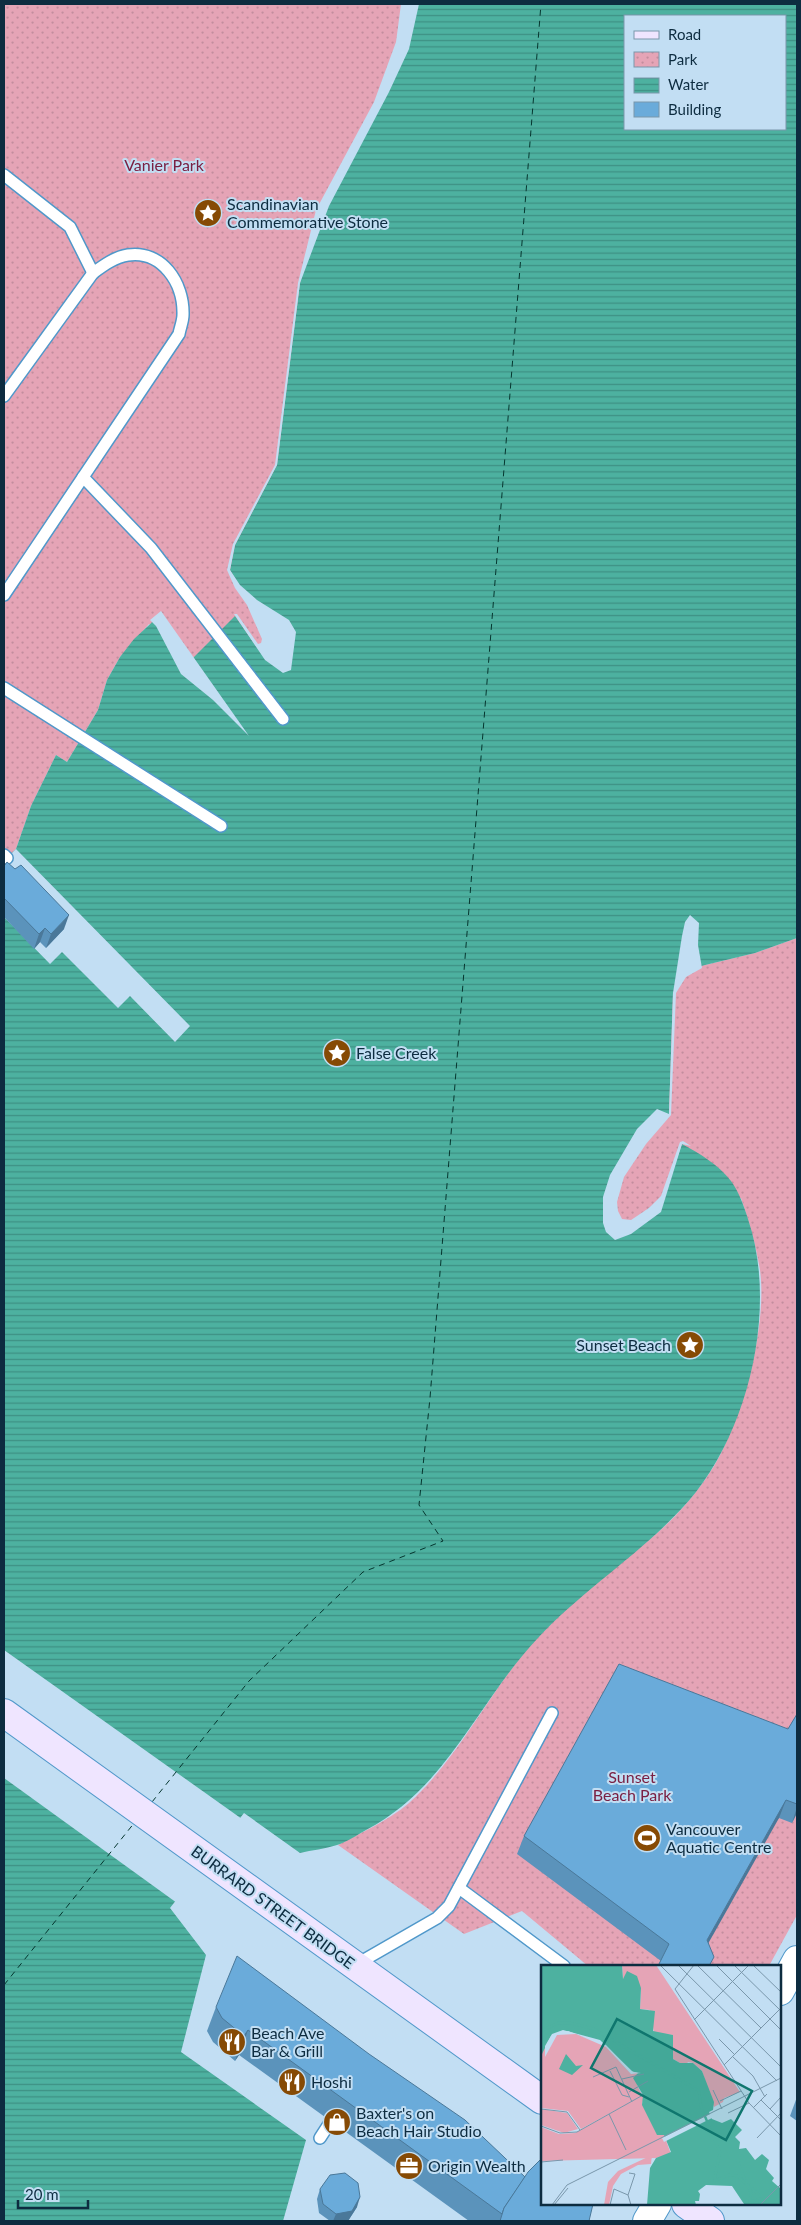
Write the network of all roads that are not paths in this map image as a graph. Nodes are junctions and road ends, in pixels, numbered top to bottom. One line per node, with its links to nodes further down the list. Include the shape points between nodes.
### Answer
1 (4, 175): 2 (lane, via 70,227)
2 (93, 273): 3 (lane); 4 (lane, via 109,262 127,256 146,256 163,264 175,279 183,315 179,334)
3 (4, 396)
4 (83, 477): 5 (lane); 7 (lane, via 151,548)
5 (4, 595)
6 (4, 688): 8 (lane)
7 (283, 719)
8 (221, 826)
9 (4, 1713): 16 (main road, BURRARD STREET BRIDGE)
10 (552, 1713): 12 (lane)
11 (242, 1878): 12 (lane, via 357,1964 437,1918 450,1906)
12 (459, 1888): 14 (lane)
13 (797, 1960): 15 (street)
14 (563, 1965)
15 (781, 1989)
16 (541, 2099)
17 (331, 2121): 18 (lane)
18 (320, 2138)
19 (656, 2205): 21 (street)
20 (687, 2205): 22 (main road)
21 (647, 2221)
22 (710, 2221)

